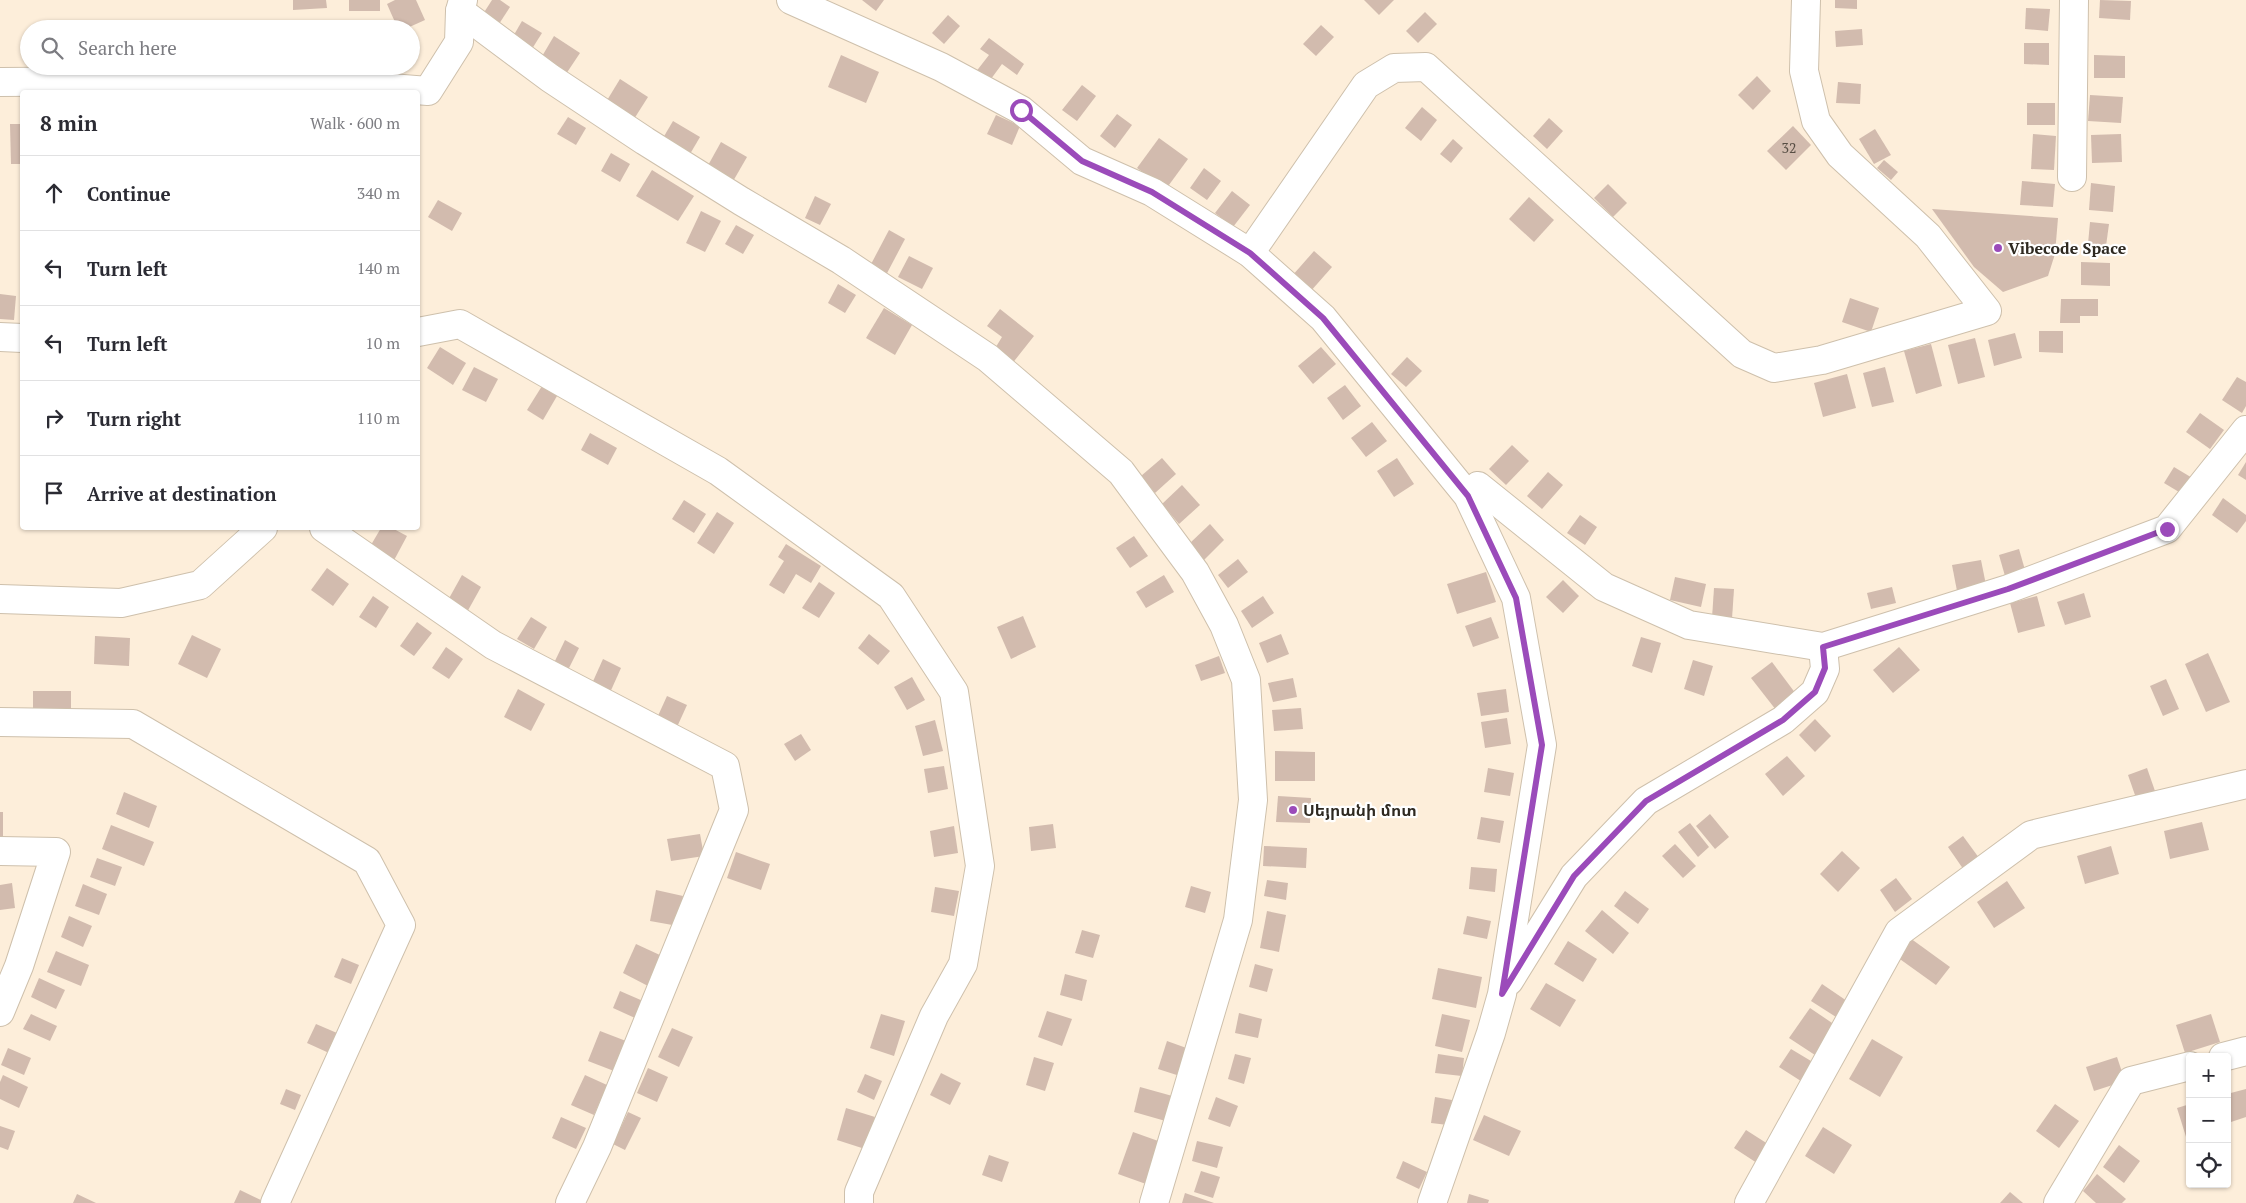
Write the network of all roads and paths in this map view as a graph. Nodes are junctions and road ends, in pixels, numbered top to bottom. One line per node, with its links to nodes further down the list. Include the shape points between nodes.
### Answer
1 (791, 0): 9 (street, via 941,67 1021,110 1082,161 1152,192)
2 (1806, 0): 9 (street, via 1804,70 1816,121 1840,155 1928,236 1987,311 1822,360 1774,368 1766,365 1742,354 1426,68 1394,68 1366,85)
3 (2074, 0): 8 (street)
4 (461, 6): 7 (street, via 459,42 428,91); 31 (street, via 550,78 645,141 841,260 988,358 1121,472 1195,572 1224,625 1246,680 1253,800 1238,920)
5 (0, 82): 6 (street, via 290,80)
6 (415, 90)
7 (420, 90)
8 (2072, 177)
9 (1250, 253): 23 (street, via 1323,318 1468,496 1516,598 1542,745)
10 (420, 332): 30 (street, via 460,324 718,471 891,596 954,692 980,866 963,964 934,1016 859,1192)
11 (0, 337): 12 (street)
12 (20, 338)
13 (2246, 430): 18 (street, via 2167,529 2008,589)
14 (1478, 486): 18 (street, via 1604,587 1689,625)
15 (261, 530): 17 (street, via 200,585 121,603)
16 (327, 530): 28 (street, via 493,645 725,766 734,810)
17 (0, 599)
18 (1823, 647): 23 (street, via 1825,668 1815,692 1783,720 1646,801 1574,876)
19 (0, 722): 29 (street, via 134,724 367,861 401,925)
20 (2246, 784): 33 (street, via 2031,834 1899,932)
21 (0, 851): 22 (street, via 56,852)
22 (9, 966): 24 (street)
23 (1502, 994): 32 (street)
24 (0, 1012)
25 (2246, 1051): 26 (street)
26 (2231, 1055)
27 (2186, 1067): 34 (street, via 2131,1081)
28 (575, 1201)
29 (275, 1203)
30 (859, 1203)
31 (1154, 1203)
32 (1432, 1203)
33 (1749, 1203)
34 (2058, 1203)

